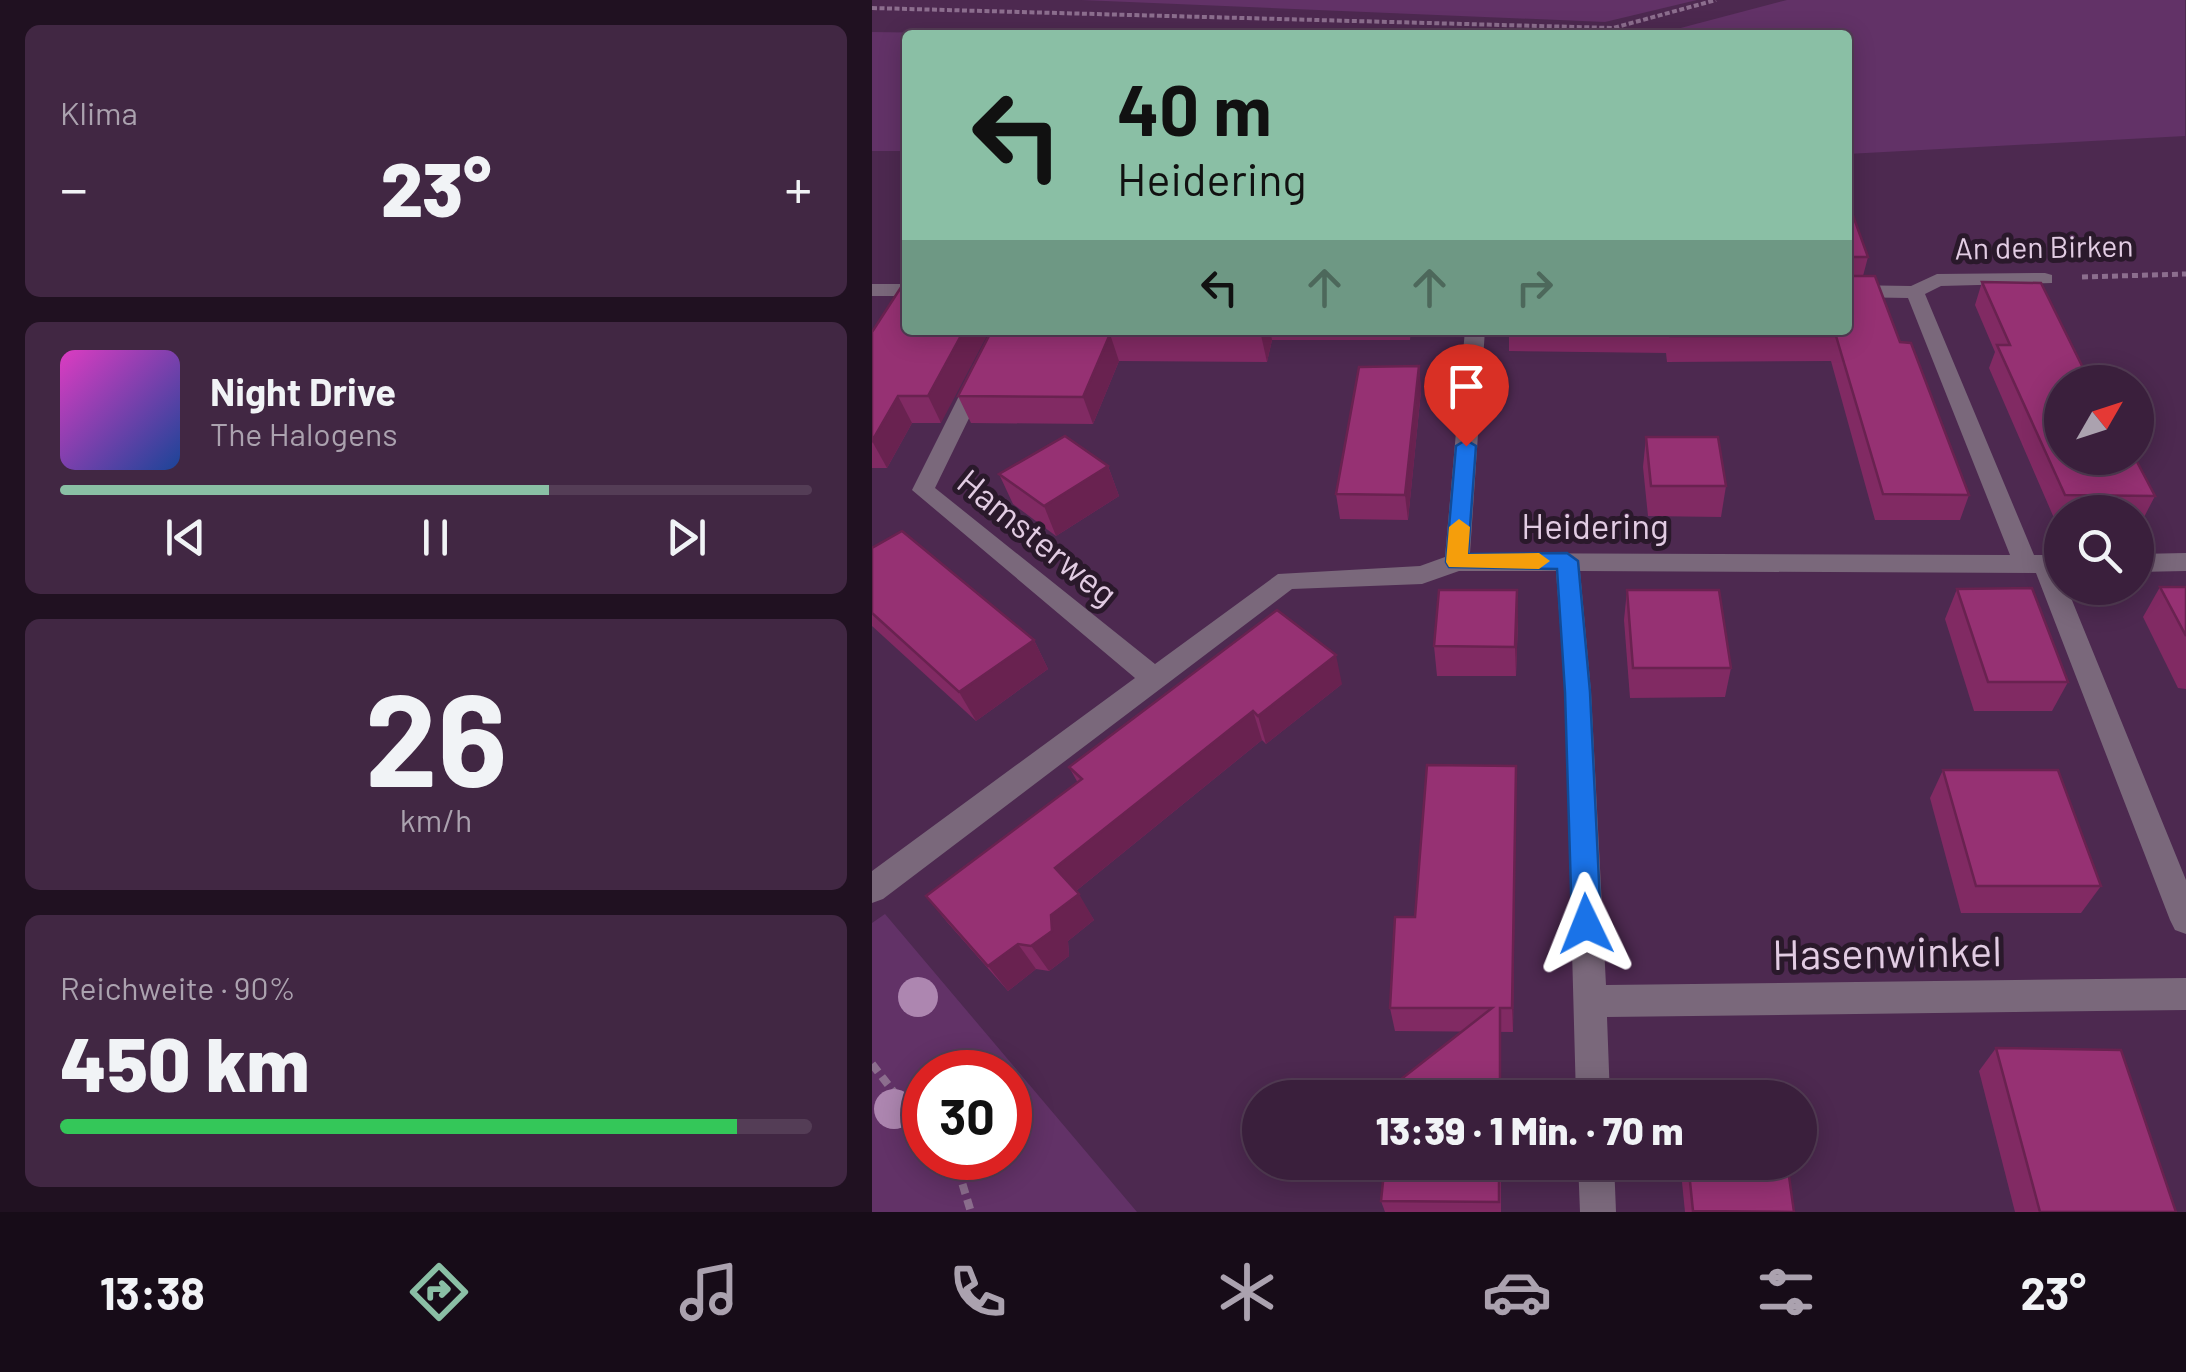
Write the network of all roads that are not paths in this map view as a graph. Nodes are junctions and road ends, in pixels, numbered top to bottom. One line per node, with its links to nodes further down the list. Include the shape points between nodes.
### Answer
1 (2045, 278): 5 (street, An den Birken, via 1937,280)
2 (872, 290): 3 (street)
3 (902, 290)
4 (1852, 292): 5 (street, An den Birken)
5 (1916, 292): 12 (street)
6 (1000, 335): 14 (street, Hamsterweg, via 923,490)
7 (1475, 335): 9 (street)
8 (1567, 561): 9 (street, Heidering); 12 (street, Heidering); 18 (street)
9 (1456, 562): 14 (street, Heidering, via 1422,575 1287,580)
10 (2186, 562): 11 (street)
11 (2154, 563)
12 (2044, 564)
13 (2060, 605): 16 (street)
14 (1152, 677): 15 (street, Heidering)
15 (872, 889)
16 (2186, 920)
17 (2186, 994): 18 (street, Hasenwinkel)
18 (1590, 1001): 19 (street)
19 (1592, 1080)
20 (1597, 1180): 21 (street)
21 (1598, 1212)

